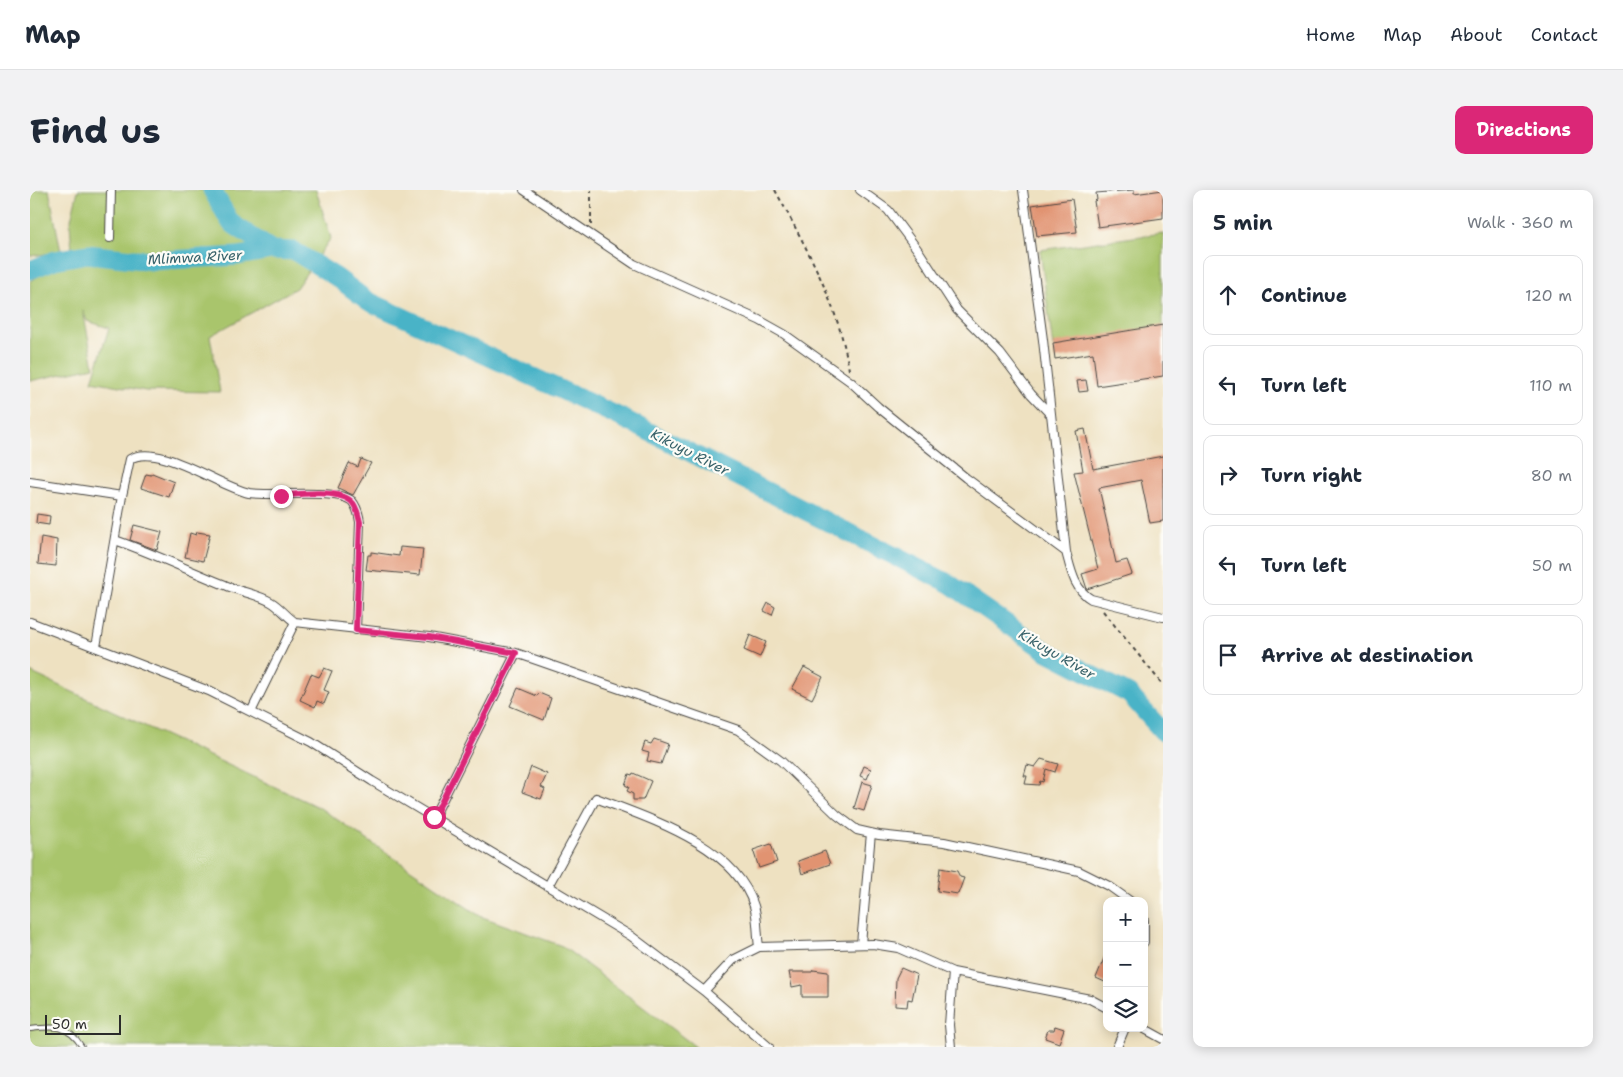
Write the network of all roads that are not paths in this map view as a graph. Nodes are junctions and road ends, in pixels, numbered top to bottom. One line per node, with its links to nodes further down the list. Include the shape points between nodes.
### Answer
1 (111, 190): 5 (street)
2 (524, 190): 10 (street, via 634,264 784,334 851,382 966,478)
3 (860, 190): 6 (street, via 888,210 957,310 1000,352 1030,394)
4 (1023, 190): 6 (street)
5 (110, 238)
6 (1051, 415): 10 (street)
7 (30, 482): 8 (street)
8 (122, 496): 9 (street); 14 (street, via 130,459 143,453 245,492 263,495 330,494 352,502 358,510 360,522)
9 (115, 540): 13 (street, via 260,597); 15 (street)
10 (1066, 552): 11 (street, via 1075,582 1085,595)
11 (1163, 617)
12 (30, 622): 15 (street)
13 (295, 622): 14 (street); 17 (street)
14 (356, 630): 16 (street, via 429,637)
15 (96, 647): 17 (street, via 209,691)
16 (516, 653): 18 (street); 19 (street, via 738,730 781,761 837,815 857,830)
17 (251, 712): 18 (street, via 311,742)
18 (434, 817): 20 (street)
19 (871, 833): 21 (street, via 944,842 1078,871); 22 (street)
20 (548, 886): 23 (street, via 596,798 694,840 725,862 747,888 755,907); 25 (street, via 632,936)
21 (1124, 897)
22 (861, 944): 23 (street); 24 (street, via 898,948)
23 (759, 947): 25 (street, via 733,960)
24 (953, 972): 26 (street, via 1090,999); 33 (street, via 949,1025)
25 (704, 991): 32 (street)
26 (1103, 1006)
27 (30, 1029): 31 (lane, via 64,1028)
28 (1148, 1031): 30 (street)
29 (1123, 1032): 34 (street)
30 (1163, 1040)
31 (82, 1047)
32 (769, 1047)
33 (951, 1047)
34 (1117, 1047)

